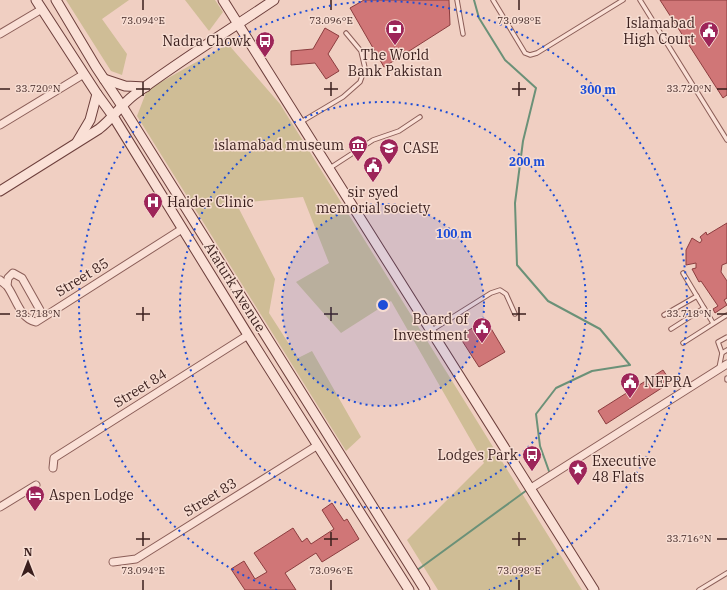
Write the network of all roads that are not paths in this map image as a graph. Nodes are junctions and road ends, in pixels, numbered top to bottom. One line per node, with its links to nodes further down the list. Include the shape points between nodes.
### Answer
1 (36, 0): 9 (street, Ataturk Avenue)
2 (56, 0): 15 (street, Ataturk Avenue)
3 (223, 0): 10 (street)
4 (274, 0): 10 (street)
5 (457, 0): 13 (lane)
6 (493, 0): 7 (lane, via 525,53 530,55 537,54)
7 (623, 0)
8 (640, 0): 23 (lane)
9 (42, 9): 12 (street); 14 (street, Ataturk Avenue)
10 (238, 25): 16 (street); 21 (street)
11 (346, 33): 21 (lane, via 361,51 365,68 360,82 343,97)
12 (0, 34)
13 (463, 34)
14 (84, 74): 17 (street, Ataturk Avenue); 22 (street)
15 (104, 79): 16 (street, via 125,86); 18 (street, Ataturk Avenue)
16 (146, 87): 18 (street)
17 (97, 94): 19 (street, Ataturk Avenue); 24 (street, via 90,120)
18 (122, 106): 19 (street); 48 (street, Ataturk Avenue)
19 (113, 116): 24 (street); 27 (street, Ataturk Avenue)
20 (420, 117): 25 (lane, via 398,131 373,140)
21 (300, 123): 25 (street)
22 (0, 125)
23 (727, 140)
24 (75, 145): 26 (street)
25 (330, 168): 39 (street)
26 (0, 191)
27 (182, 229): 30 (street, Street 85, via 36,322 25,317); 40 (street, Ataturk Avenue)
28 (683, 272): 31 (lane)
29 (0, 280): 30 (street)
30 (7, 286): 33 (street, via 8,278 13,273 22,278)
31 (697, 296): 32 (lane); 35 (lane)
32 (704, 308): 37 (lane); 38 (lane)
33 (40, 310)
34 (515, 314): 39 (lane, via 506,294 500,290)
35 (664, 315)
36 (727, 315): 37 (lane)
37 (714, 323): 42 (lane)
38 (671, 329)
39 (431, 330): 52 (street)
40 (248, 335): 47 (street, Ataturk Avenue); 49 (street, Street 84, via 54,458)
41 (727, 336): 44 (lane, via 718,342)
42 (683, 343)
43 (727, 350): 44 (lane)
44 (722, 353): 46 (lane)
45 (727, 364): 46 (street)
46 (719, 369): 52 (street)
47 (318, 445): 50 (street, Ataturk Avenue); 54 (street, Street 83, via 136,559)
48 (345, 462): 50 (street); 57 (street, Ataturk Avenue)
49 (53, 468)
50 (334, 470): 56 (street, Ataturk Avenue)
51 (36, 485): 53 (street)
52 (530, 488): 58 (street)
53 (0, 507)
54 (113, 562)
55 (727, 573): 59 (lane)
56 (409, 590)
57 (425, 590)
58 (594, 590)
59 (699, 590)

